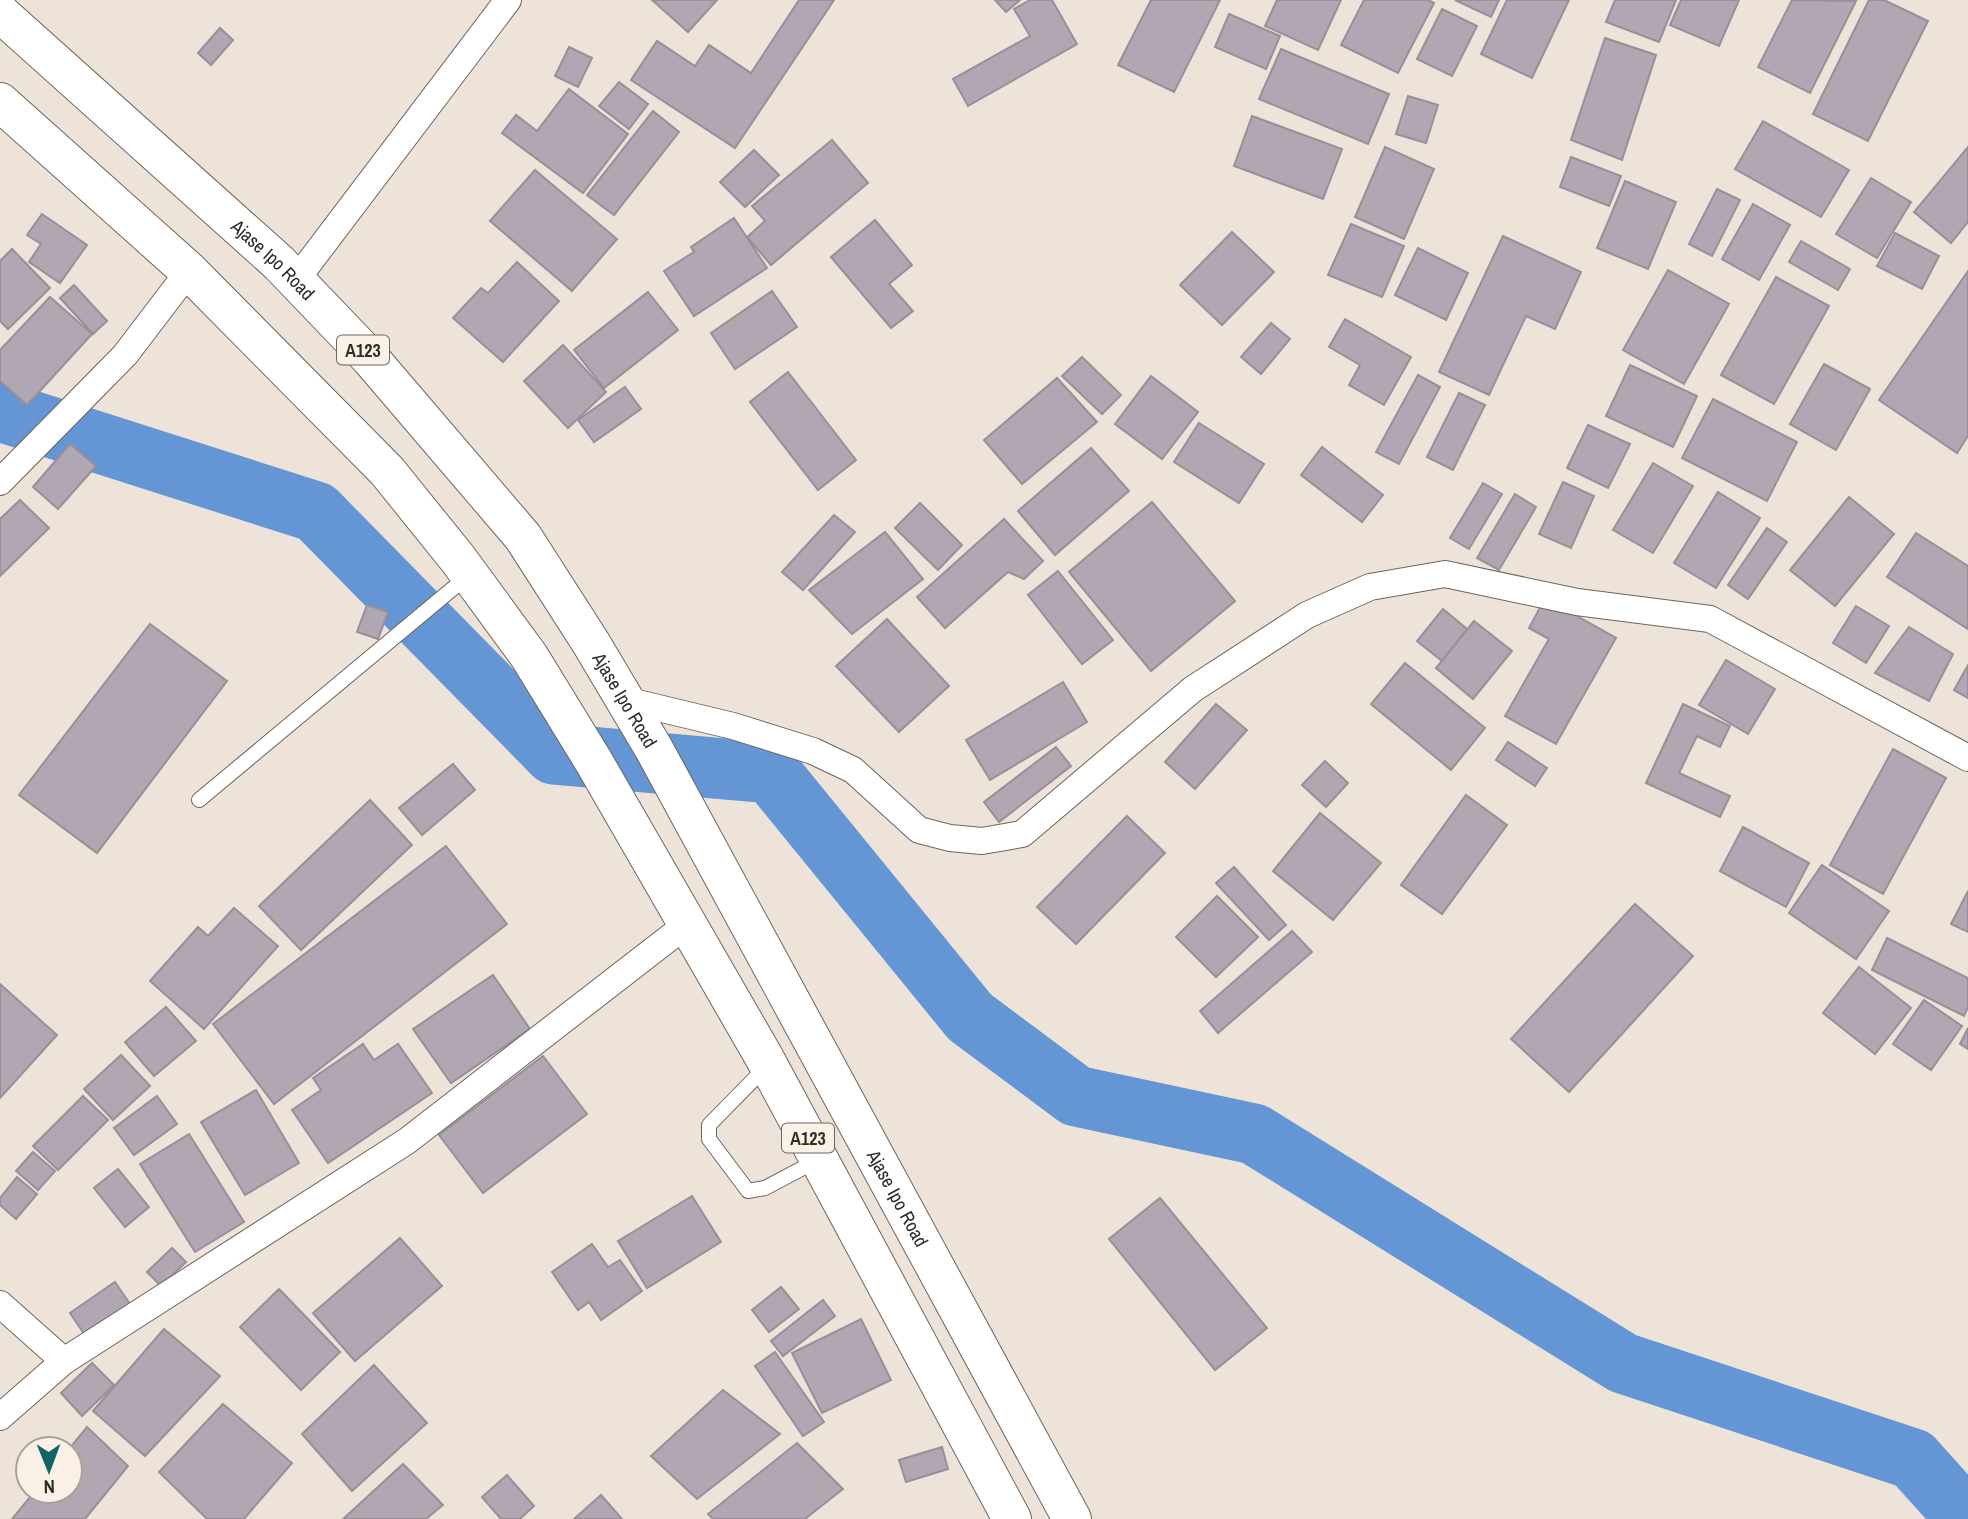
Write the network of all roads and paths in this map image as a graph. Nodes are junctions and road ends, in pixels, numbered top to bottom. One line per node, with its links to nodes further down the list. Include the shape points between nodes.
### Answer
1 (508, 0): 5 (street)
2 (0, 13): 5 (highway, Ajase Ipo Road / A123)
3 (0, 102): 4 (highway, A123)
4 (189, 271): 6 (street, via 125,355); 7 (highway, A123, via 387,471)
5 (296, 280): 8 (highway, Ajase Ipo Road / A123, via 370,358 523,537)
6 (0, 482)
7 (462, 581): 10 (lane); 11 (highway, A123, via 528,656)
8 (625, 699): 9 (street, via 814,751 853,770 919,830 982,841 1022,834 1193,689 1307,615 1370,587 1445,573 1577,601 1710,619); 18 (highway, Ajase Ipo Road / A123)
9 (1968, 758)
10 (199, 800)
11 (686, 925): 12 (highway, A123); 15 (street, via 407,1140)
12 (768, 1065): 13 (highway, A123); 13 (lane, via 709,1125 709,1139 748,1191 765,1188)
13 (820, 1160): 17 (highway, A123)
14 (0, 1304): 15 (street)
15 (64, 1361): 16 (street)
16 (0, 1417)
17 (1007, 1517)
18 (1072, 1519)

